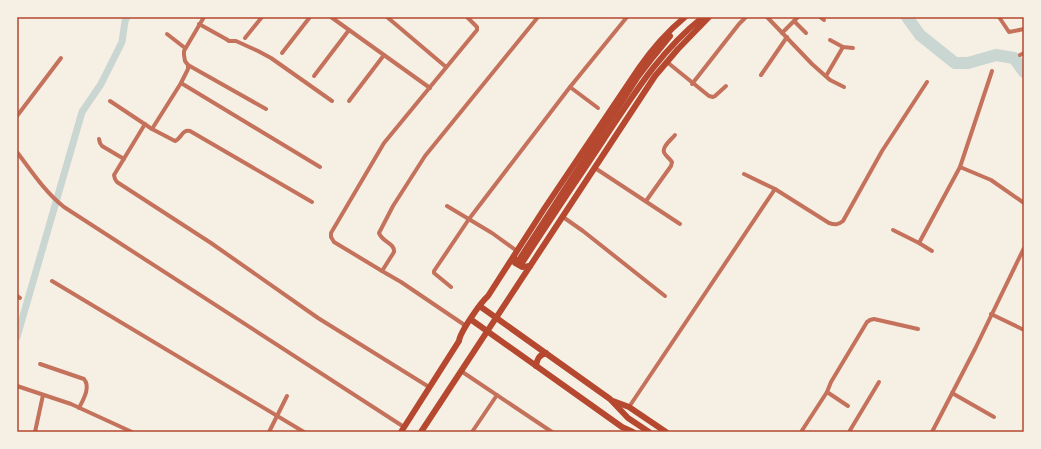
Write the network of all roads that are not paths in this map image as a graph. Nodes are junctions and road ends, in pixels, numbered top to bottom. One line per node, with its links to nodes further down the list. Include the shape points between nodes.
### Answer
1 (204, 17): 18 (street)
2 (262, 17): 25 (street)
3 (310, 17): 30 (street)
4 (331, 17): 20 (street)
5 (387, 17): 35 (street)
6 (467, 17): 35 (street, via 475,24 477,30)
7 (538, 17): 78 (street, via 425,156 393,206 379,233 394,250)
8 (627, 17): 44 (street)
9 (685, 17): 74 (main road, via 643,62)
10 (688, 17): 76 (main road, via 645,67)
11 (703, 17): 76 (main road, via 674,42 650,71 563,200)
12 (709, 17): 33 (main road)
13 (746, 17): 42 (street)
14 (768, 17): 21 (street)
15 (798, 17): 17 (street)
16 (999, 17): 19 (street, via 1009,32)
17 (794, 21): 21 (street); 22 (street)
18 (199, 24): 28 (street); 49 (street, via 229,41 236,41 258,51)
19 (1024, 29)
20 (349, 30): 31 (street); 38 (street)
21 (782, 33): 24 (street)
22 (806, 33)
23 (167, 34): 28 (street)
24 (788, 37): 37 (street); 39 (street)
25 (245, 38)
26 (830, 40): 27 (street)
27 (843, 47): 29 (street); 39 (street)
28 (185, 48): 34 (street, via 185,61)
29 (853, 48)
30 (282, 53)
31 (384, 55): 46 (street); 48 (street)
32 (61, 58): 52 (street)
33 (667, 62): 42 (street); 61 (main road, via 644,92)
34 (188, 65): 41 (street); 51 (street)
35 (446, 67): 46 (street)
36 (992, 71): 60 (street)
37 (761, 75)
38 (314, 76)
39 (826, 76): 45 (street)
40 (927, 82): 63 (street, via 882,151 843,222 834,225 829,223)
41 (181, 83): 54 (street); 59 (street)
42 (692, 84): 43 (street, via 713,97)
43 (726, 86)
44 (570, 87): 50 (street); 69 (street)
45 (844, 87)
46 (430, 88): 78 (street, via 384,143 331,233 334,242)
47 (110, 101): 53 (street)
48 (349, 101)
49 (332, 102)
50 (598, 108)
51 (266, 109)
52 (17, 116)
53 (145, 124): 54 (street); 58 (street)
54 (152, 129): 65 (street, via 175,141 185,131 190,131)
55 (675, 135): 64 (street, via 664,150 664,154 672,162 671,166)
56 (99, 138): 58 (street, via 102,146)
57 (17, 152): 110 (street, via 42,185 64,207)
58 (124, 159): 98 (street, via 114,175 117,182 211,243 318,318)
59 (320, 167)
60 (960, 167): 66 (street, via 991,180); 72 (street)
61 (595, 168): 64 (street); 68 (main road)
62 (744, 174): 63 (street)
63 (775, 189): 106 (street)
64 (646, 201): 70 (street)
65 (312, 202)
66 (1024, 203)
67 (447, 206): 69 (street)
68 (563, 217): 77 (main road); 82 (street)
69 (469, 219): 74 (street); 80 (street, via 434,271)
70 (680, 224)
71 (893, 230): 72 (street)
72 (919, 243): 75 (street)
73 (1024, 248): 84 (street)
74 (518, 251): 76 (main road)
75 (932, 251)
76 (518, 260): 77 (main road, via 515,263 520,267); 81 (main road)
77 (530, 266): 85 (main road)
78 (382, 271): 87 (street)
79 (52, 281): 108 (street)
80 (451, 287)
81 (488, 296): 83 (main road); 87 (main road)
82 (665, 296)
83 (481, 307): 85 (main road); 86 (main road)
84 (991, 314): 89 (street); 100 (street)
85 (497, 318): 90 (main road); 92 (main road)
86 (472, 320): 90 (main road); 91 (main road)
87 (466, 326): 91 (main road)
88 (918, 329): 99 (street, via 874,319 867,322)
89 (1024, 330)
90 (488, 331): 94 (main road); 95 (main road)
91 (459, 341): 98 (main road)
92 (546, 353): 94 (main road, via 540,355); 104 (main road)
93 (40, 364): 107 (street, via 87,382 88,387)
94 (536, 366): 111 (main road)
95 (462, 371): 102 (street); 116 (main road)
96 (879, 382): 123 (street)
97 (17, 386): 101 (street)
98 (429, 387): 110 (main road)
99 (827, 392): 105 (street); 122 (street)
100 (952, 393): 109 (street); 124 (street)
101 (43, 395): 107 (street); 112 (street)
102 (497, 395): 117 (street); 118 (street)
103 (288, 396): 108 (street)
104 (610, 399): 106 (main road); 120 (main road, via 628,418)
105 (848, 406)
106 (629, 407): 121 (main road)
107 (79, 408): 113 (street)
108 (277, 416): 114 (street); 115 (street)
109 (994, 417)
110 (403, 429)
111 (624, 429): 119 (main road)
112 (35, 432)
113 (132, 432)
114 (269, 432)
115 (304, 432)
116 (421, 432)
117 (472, 432)
118 (552, 432)
119 (633, 432)
120 (648, 432)
121 (666, 432)
122 (801, 432)
123 (849, 432)
124 (932, 432)

